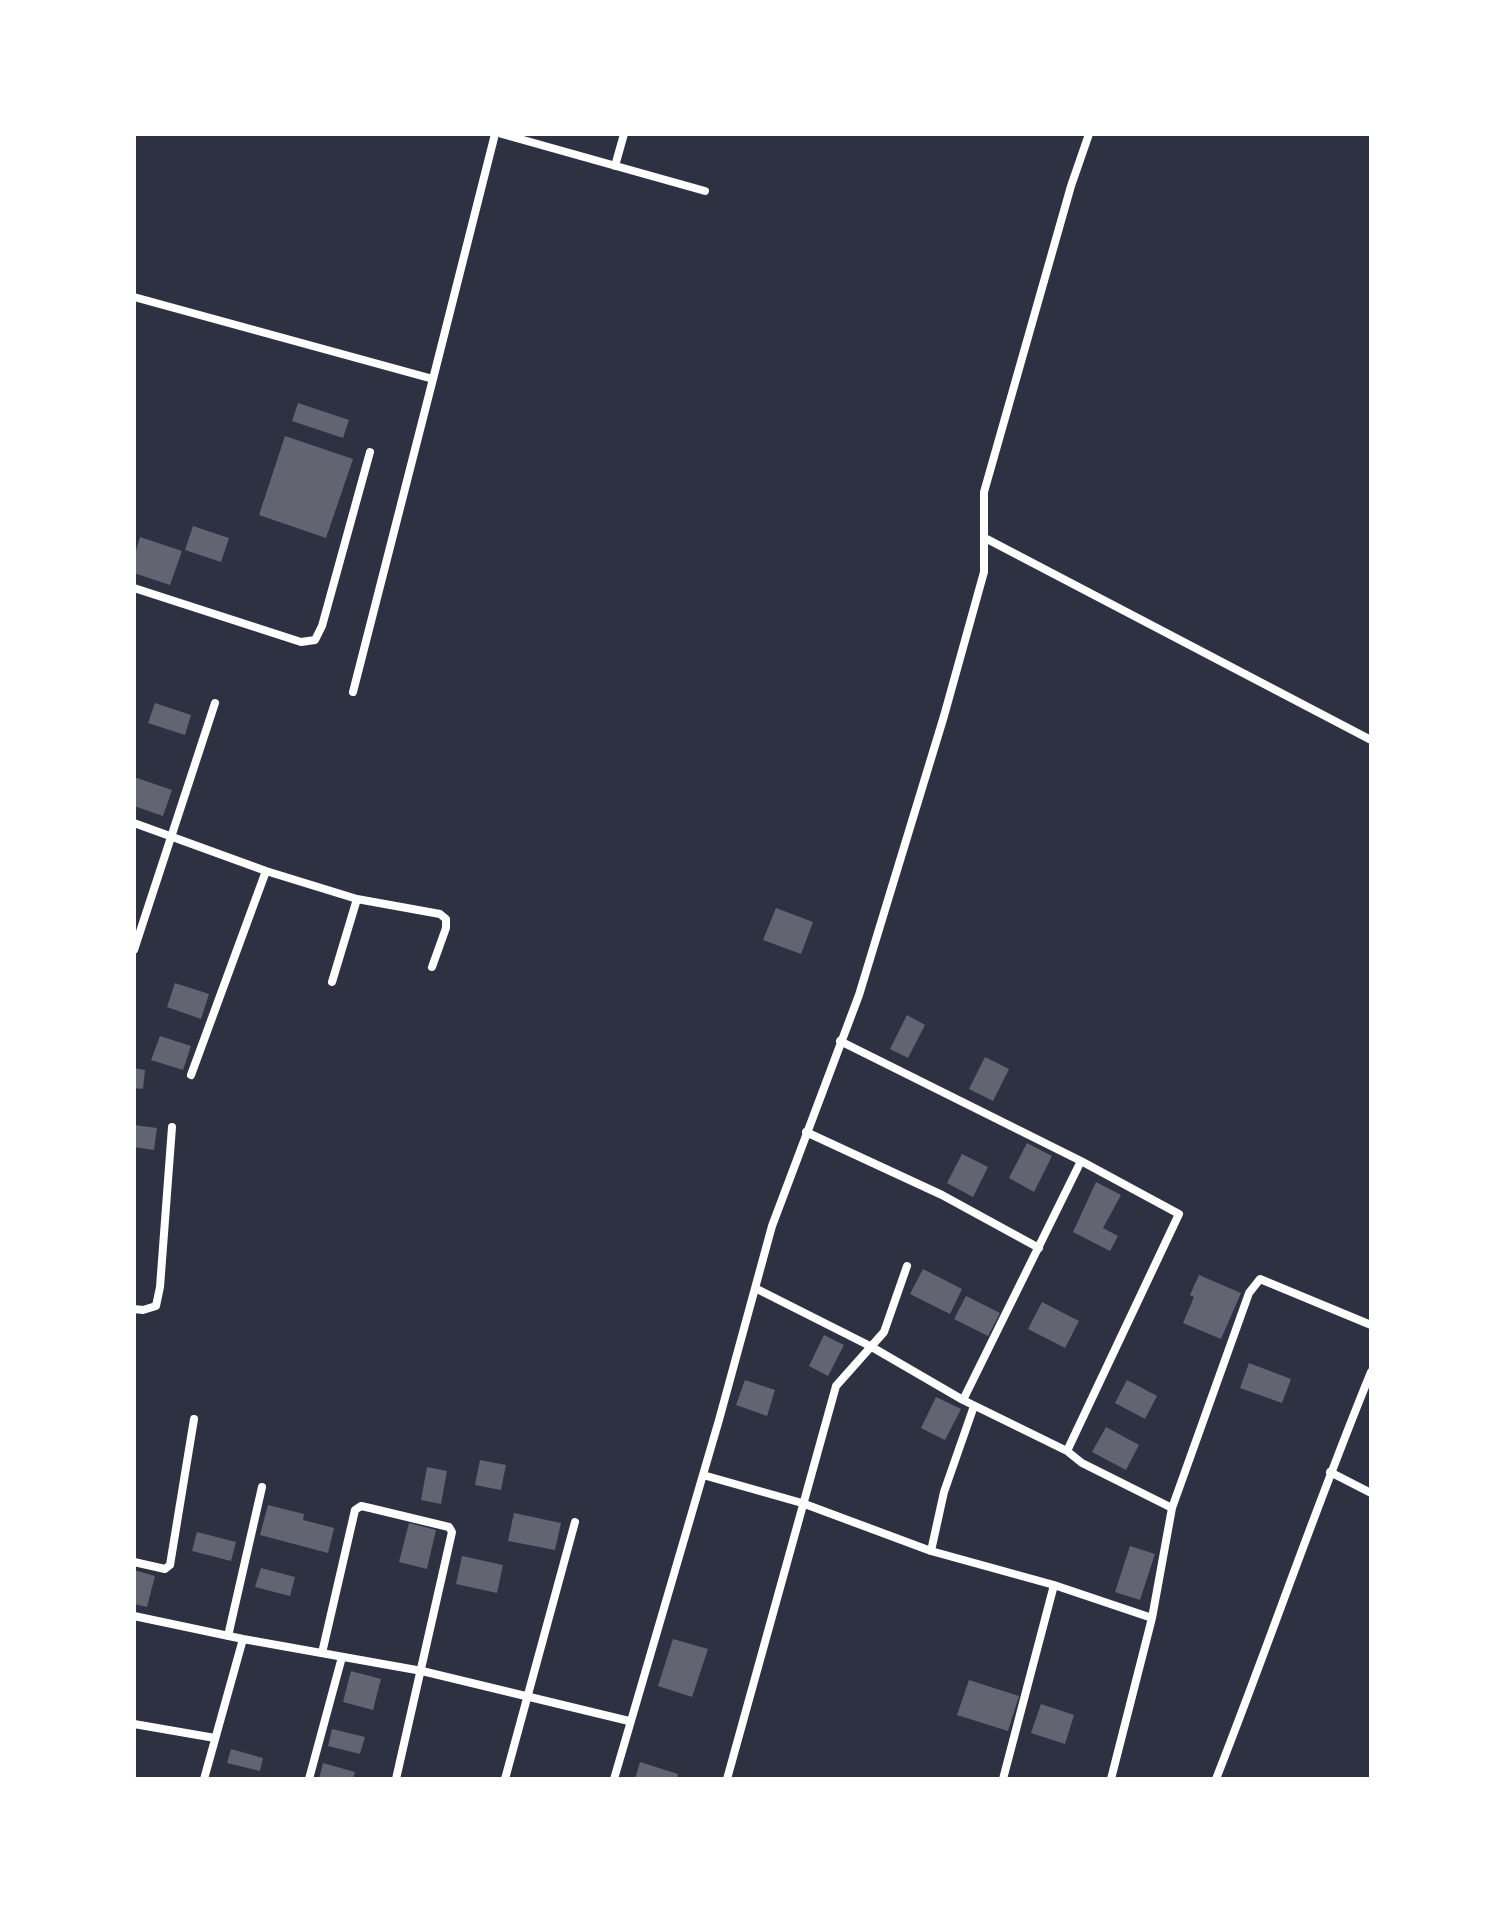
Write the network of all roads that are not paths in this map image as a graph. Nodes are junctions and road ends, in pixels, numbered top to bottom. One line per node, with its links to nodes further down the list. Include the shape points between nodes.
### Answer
1 (495, 134): 9 (street)
2 (502, 134): 5 (street)
3 (624, 134): 6 (street)
4 (1089, 134): 11 (street, via 984,492)
5 (523, 137): 6 (street)
6 (615, 166): 7 (street)
7 (705, 191)
8 (134, 297): 9 (street)
9 (433, 379): 13 (street)
10 (370, 452): 12 (street, via 315,640 301,642)
11 (985, 538): 15 (street); 23 (street, via 984,572 944,716 859,995)
12 (134, 588)
13 (353, 692)
14 (215, 703): 17 (street)
15 (1371, 740)
16 (134, 823): 17 (street)
17 (172, 836): 18 (street); 20 (street)
18 (266, 871): 19 (street); 24 (street)
19 (357, 899): 21 (street, via 432,911 446,919); 22 (street)
20 (134, 950)
21 (432, 967)
22 (332, 982)
23 (840, 1041): 26 (street); 27 (street)
24 (191, 1075)
25 (172, 1127): 31 (street, via 160,1287 156,1306)
26 (806, 1132): 28 (street, via 942,1195); 30 (street)
27 (1081, 1161): 28 (street); 38 (street, via 1179,1214)
28 (1039, 1248): 35 (street)
29 (907, 1266): 33 (street, via 884,1332)
30 (755, 1288): 33 (street); 40 (street)
31 (134, 1309)
32 (1371, 1325): 44 (street, via 1260,1279 1249,1293)
33 (870, 1346): 35 (street); 43 (street, via 836,1386)
34 (1371, 1372): 39 (street)
35 (963, 1400): 36 (street)
36 (974, 1406): 38 (street); 46 (street, via 944,1492)
37 (194, 1419): 47 (street, via 170,1565 165,1569)
38 (1067, 1451): 44 (street)
39 (1330, 1472): 42 (street); 68 (street)
40 (703, 1475): 43 (street); 57 (street)
41 (262, 1487): 51 (street)
42 (1371, 1493)
43 (802, 1503): 46 (street); 65 (street)
44 (1172, 1508): 50 (street)
45 (575, 1522): 56 (street)
46 (931, 1551): 48 (street)
47 (134, 1562)
48 (1054, 1585): 50 (street); 66 (street)
49 (134, 1616): 51 (street)
50 (1152, 1618): 67 (street)
51 (228, 1636): 52 (street)
52 (243, 1639): 53 (street); 59 (street)
53 (322, 1653): 54 (street); 55 (street, via 355,1510 361,1506 442,1524 452,1532)
54 (342, 1657): 55 (street); 61 (street)
55 (422, 1671): 56 (street); 62 (street)
56 (528, 1695): 57 (street); 63 (street)
57 (629, 1721): 64 (street)
58 (134, 1724): 59 (street)
59 (215, 1738): 60 (street)
60 (204, 1779)
61 (309, 1779)
62 (396, 1779)
63 (505, 1779)
64 (614, 1779)
65 (727, 1779)
66 (1003, 1779)
67 (1111, 1779)
68 (1216, 1779)

